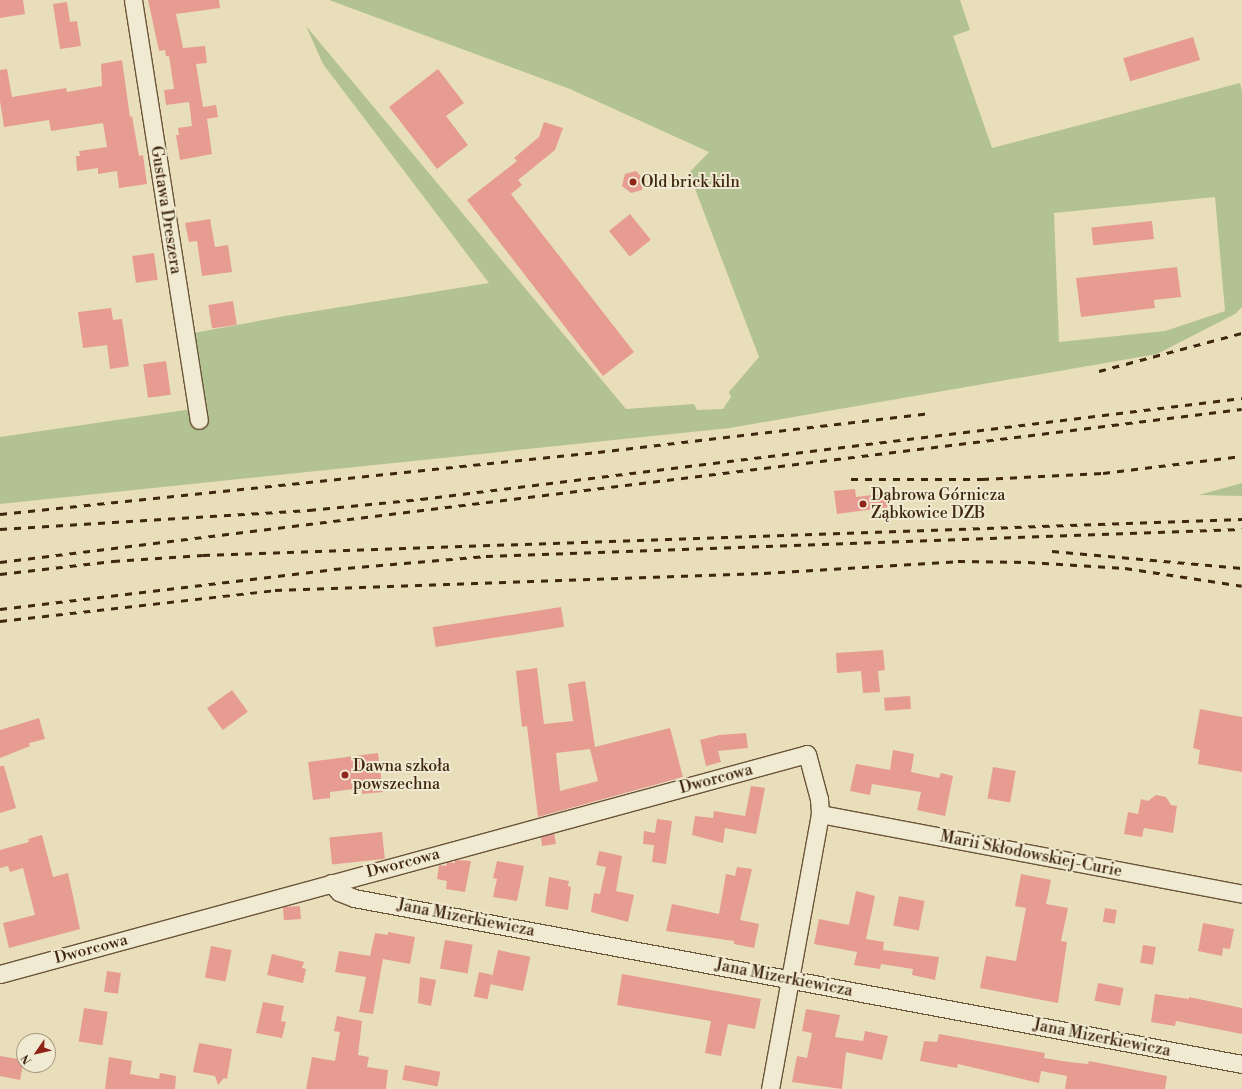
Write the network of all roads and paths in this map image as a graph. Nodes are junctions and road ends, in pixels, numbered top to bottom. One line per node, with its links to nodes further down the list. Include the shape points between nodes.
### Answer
1 (133, 0): 2 (street, Gustawa Dreszera)
2 (199, 420)
3 (820, 814): 4 (street, Dworcowa, via 819,799 807,754); 5 (street, Marii Skłodowskiej-Curie); 7 (street)
4 (331, 883): 6 (street, Dworcowa); 7 (street, Jana Mizerkiewicza, via 339,892 354,898)
5 (1242, 894)
6 (0, 974)
7 (790, 979): 8 (street, Jana Mizerkiewicza); 9 (street)
8 (1242, 1064)
9 (770, 1089)

